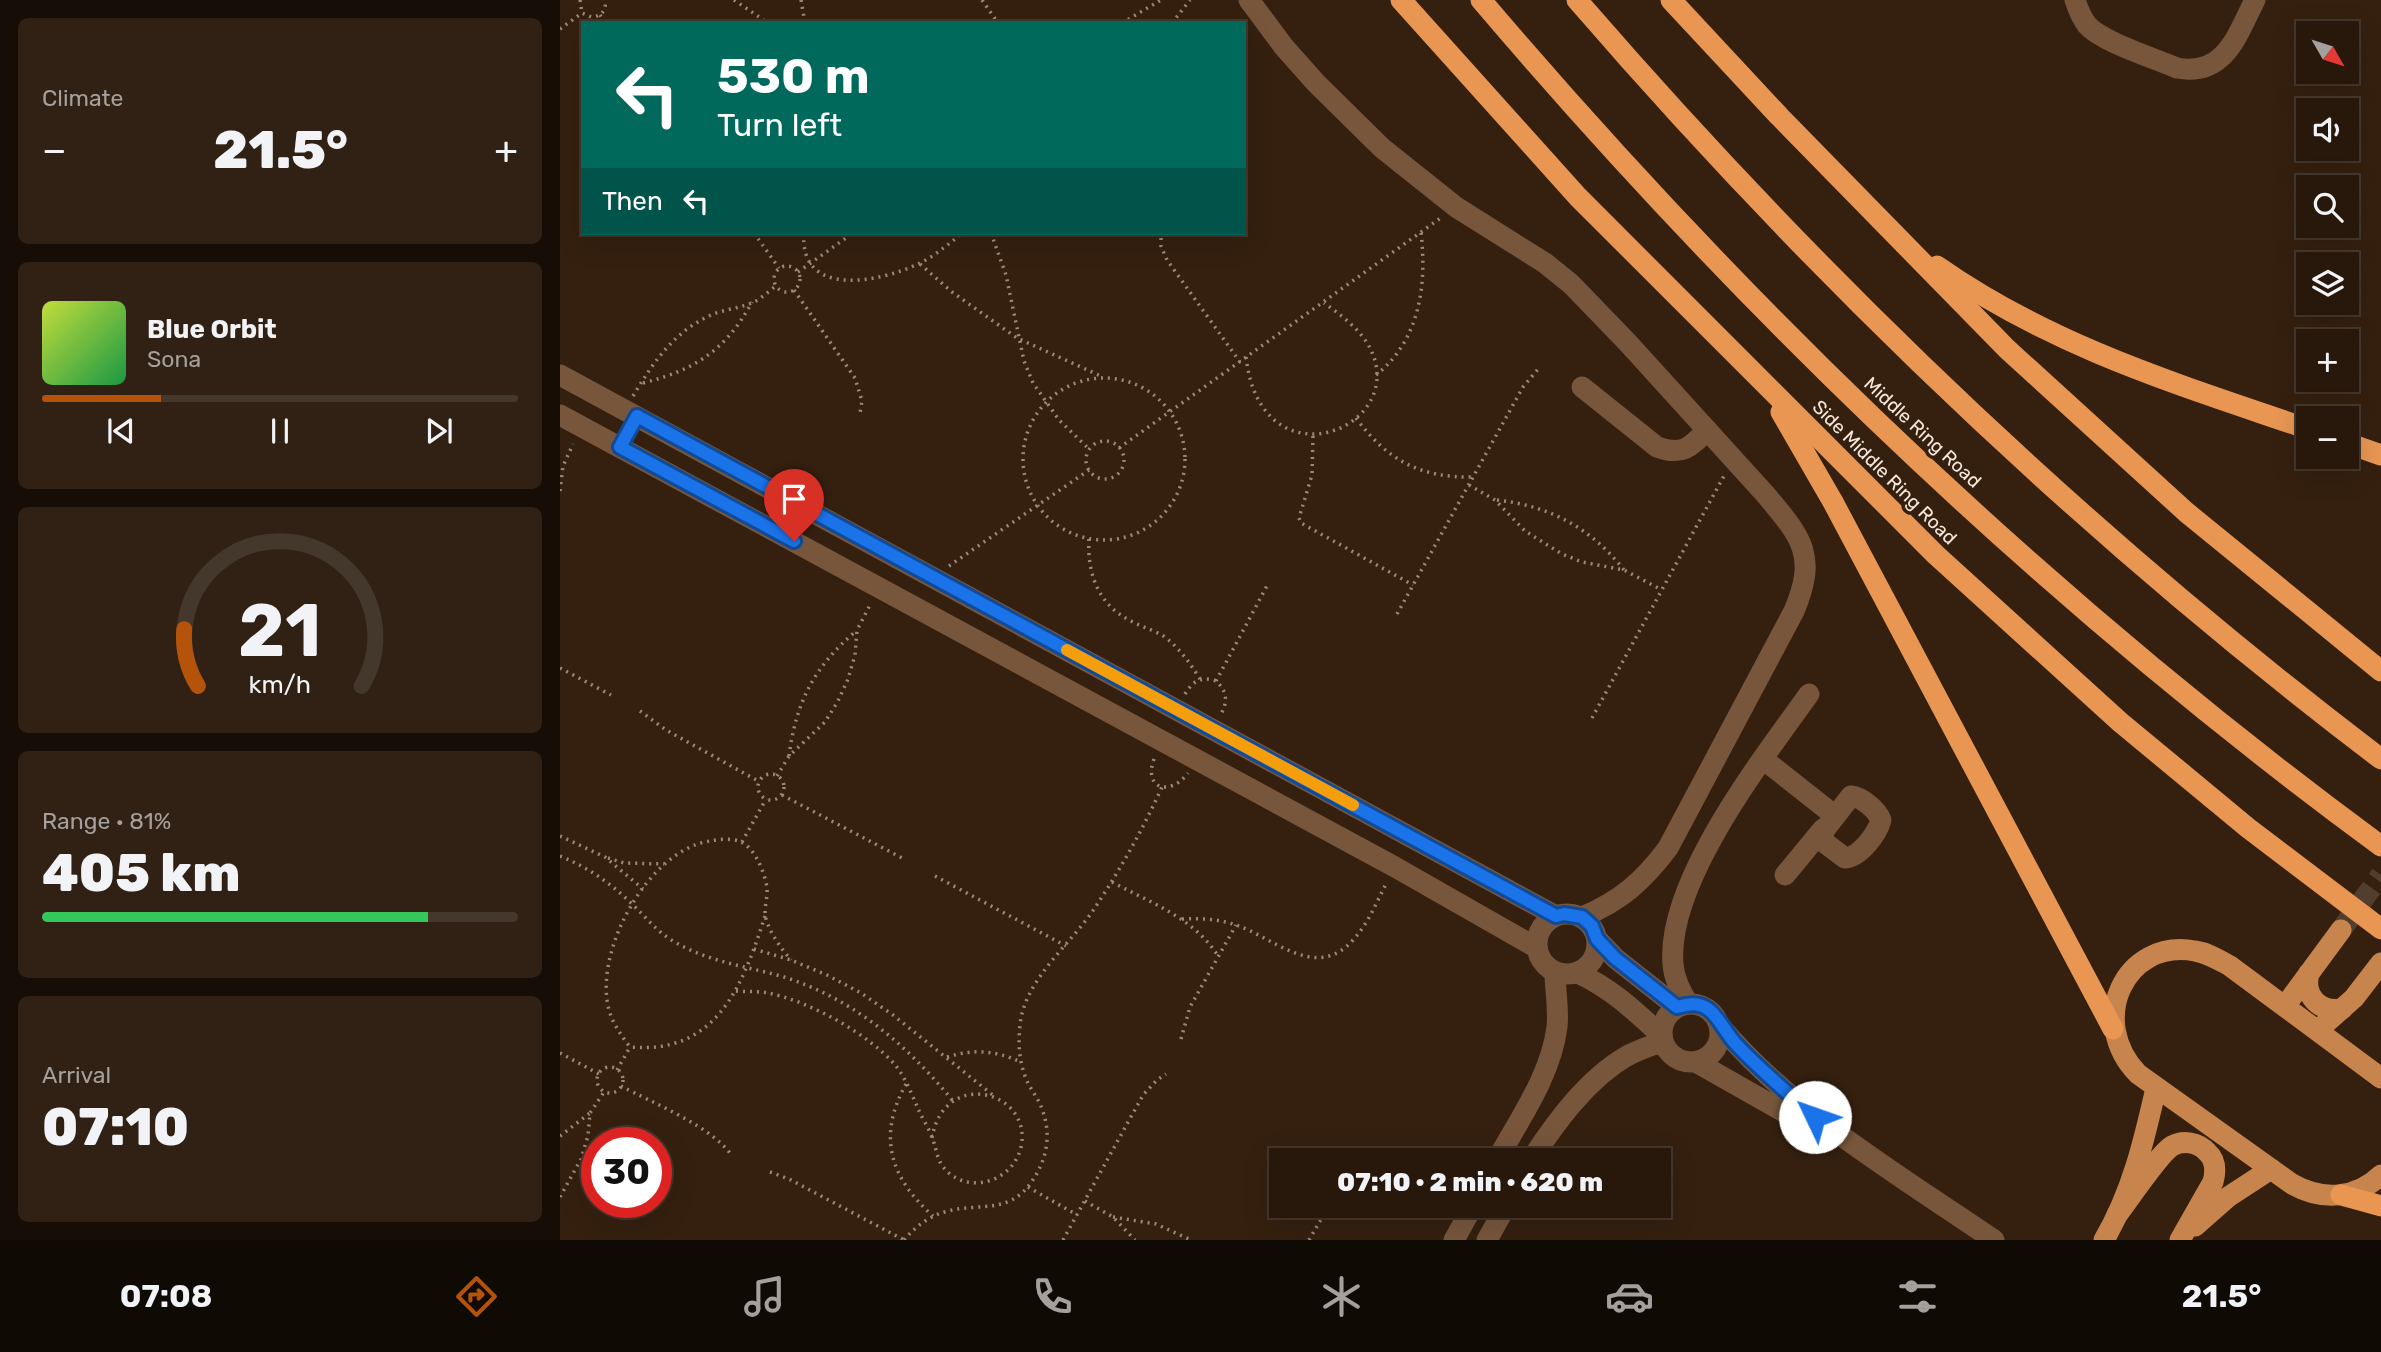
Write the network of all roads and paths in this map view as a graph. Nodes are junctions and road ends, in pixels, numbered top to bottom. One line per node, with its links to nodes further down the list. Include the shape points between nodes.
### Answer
1 (580, 0): 15 (path)
2 (607, 0): 16 (path)
3 (734, 0): 18 (path)
4 (801, 0): 19 (path)
5 (982, 0): 20 (path)
6 (1161, 0): 21 (path)
7 (1190, 0): 22 (path)
8 (1249, 0): 24 (street, via 1284,47 1348,116)
9 (1401, 0): 48 (highway, Side Middle Ring Road, via 1578,197)
10 (1481, 0): 104 (highway, Middle Ring Road, via 1677,218 1913,456 2138,656)
11 (1577, 0): 95 (highway, via 1766,209 1961,404 2183,602)
12 (1671, 0): 26 (highway)
13 (2075, 0): 14 (street, via 2080,15 2099,35 2188,70 2221,58)
14 (2255, 0)
15 (582, 13): 16 (path, via 591,18); 23 (path)
16 (600, 15): 17 (path)
17 (604, 21)
18 (765, 21)
19 (805, 21)
20 (997, 21)
21 (1125, 21)
22 (1174, 21)
23 (560, 29)
24 (1456, 207): 25 (path); 58 (street, via 1571,284)
25 (1421, 233): 40 (path); 46 (path, via 1423,281 1412,328 1398,354)
26 (1895, 234): 56 (highway, via 1959,282 2066,341 2140,372); 83 (highway, via 2007,349 2116,450 2247,564)
27 (755, 235): 35 (path)
28 (804, 235): 33 (path)
29 (850, 235): 33 (path)
30 (960, 235): 34 (path)
31 (992, 235): 41 (path, via 1006,275)
32 (1161, 238): 43 (path, via 1167,260)
33 (809, 264): 34 (path, via 838,280 855,281); 36 (path)
34 (920, 264): 41 (path)
35 (779, 268): 36 (path, via 789,265); 37 (path)
36 (799, 272): 38 (path)
37 (776, 286): 38 (path, via 784,291); 39 (path)
38 (794, 289): 52 (path, via 855,378 862,401)
39 (752, 302): 39 (path, via 707,316 687,329 668,344 641,383 699,362 730,336)
40 (1324, 302): 42 (path); 46 (path, via 1364,339)
41 (1017, 338): 47 (path); 50 (path)
42 (1246, 358): 43 (path); 59 (path, via 1254,394 1265,410 1288,428)
43 (1240, 362): 51 (path)
44 (1539, 368): 68 (path, via 1523,387)
45 (560, 375): 54 (street)
46 (1376, 375): 55 (path, via 1374,391)
47 (1105, 378): 50 (path, via 1080,382); 51 (path, via 1130,382 1152,394)
48 (1759, 378): 120 (highway, Side Middle Ring Road, via 1926,545 2058,668 2237,819); 138 (highway, via 1819,477)
49 (1581, 387): 58 (street, via 1668,451 1691,447)
50 (1046, 404): 63 (path); 72 (path, via 1027,433 1023,457 1026,483)
51 (1170, 412): 62 (path); 73 (path, via 1185,451 1184,472 1172,502 1150,526 1131,536)
52 (860, 413)
53 (560, 415): 57 (street)
54 (637, 416): 60 (street); 75 (street)
55 (1356, 418): 59 (path, via 1329,434); 68 (path, via 1370,437 1407,465 1428,473)
56 (2296, 425)
57 (582, 427): 60 (street); 66 (path)
58 (1707, 430): 65 (street)
59 (1313, 436): 77 (path, via 1312,475 1301,523)
60 (620, 447): 78 (street)
61 (2359, 447): 64 (highway)
62 (1119, 448): 63 (path, via 1101,441); 67 (path, via 1123,463 1115,475 1101,478)
63 (1089, 449): 67 (path)
64 (2381, 455)
65 (1733, 459): 79 (path); 117 (street, via 1802,545 1803,590 1668,848 1631,889)
66 (561, 467): 70 (path)
67 (1089, 470): 72 (path)
68 (1473, 477): 69 (path)
69 (1469, 485): 71 (path); 77 (path)
70 (560, 491)
71 (1495, 500): 74 (path, via 1543,543 1582,562); 74 (path, via 1538,507 1577,526)
72 (1037, 505): 73 (path, via 1069,533); 75 (path)
73 (1089, 539): 84 (path, via 1092,578 1101,595 1122,615 1164,637)
74 (1624, 570): 79 (path)
75 (933, 577): 88 (street)
76 (1268, 584): 85 (path)
77 (1413, 585): 80 (path)
78 (878, 587): 81 (path); 92 (street)
79 (1662, 590): 90 (path)
80 (1397, 614)
81 (857, 630): 93 (path, via 838,646 808,685 792,731); 93 (path, via 855,655 838,701 825,722)
82 (560, 668): 87 (path)
83 (2381, 671)
84 (1199, 679): 85 (path); 88 (path)
85 (1216, 681): 91 (path, via 1226,702)
86 (1809, 694): 94 (street)
87 (611, 695)
88 (1177, 709): 91 (street)
89 (640, 711): 98 (path)
90 (1592, 718)
91 (1213, 729): 116 (street)
92 (1161, 740): 96 (street); 99 (path, via 1151,769 1155,783)
93 (789, 756): 97 (path)
94 (1763, 759): 110 (street, via 1828,822); 134 (street, via 1684,896 1673,942)
95 (2381, 759)
96 (1198, 760): 99 (path, via 1178,785); 109 (street)
97 (777, 776): 98 (path); 100 (path, via 784,784)
98 (760, 782): 101 (path)
99 (1162, 787): 112 (path)
100 (782, 795): 101 (path); 107 (path)
101 (766, 799): 103 (path)
102 (560, 836): 106 (path)
103 (742, 842): 108 (path, via 699,842); 115 (path, via 762,870 767,888)
104 (2381, 846)
105 (560, 856): 114 (path, via 608,881)
106 (604, 857): 108 (path, via 624,863); 113 (path)
107 (906, 860)
108 (664, 864): 113 (path)
109 (1395, 867): 119 (path, via 1363,927 1351,943 1334,954 1315,958 1295,955); 124 (street)
110 (1785, 875)
111 (935, 876): 123 (path)
112 (1112, 882): 118 (path); 123 (path)
113 (643, 889): 114 (path)
114 (632, 904): 129 (path, via 650,923 693,953); 142 (path, via 618,930 607,988 617,1030)
115 (765, 916): 125 (path); 127 (path)
116 (1556, 916): 117 (street); 124 (street, via 1541,929)
117 (1582, 917): 122 (street)
118 (1182, 919): 119 (path); 126 (path, via 1197,929)
119 (1236, 925): 126 (path)
120 (2381, 929)
121 (2341, 930): 132 (main road)
122 (1597, 939): 131 (street, via 1594,959); 134 (street, via 1615,958)
123 (1066, 946): 145 (path, via 1030,992 1020,1026)
124 (1537, 948): 130 (street, via 1546,966)
125 (754, 949): 127 (path); 129 (path)
126 (1218, 956): 141 (path, via 1190,1007)
127 (791, 960): 144 (path, via 861,993)
128 (2381, 963): 136 (main road)
129 (748, 968): 133 (path); 156 (path, via 795,981 861,1014 911,1054)
130 (1555, 972): 131 (street); 160 (street, via 1557,1024 1552,1052)
131 (1578, 973): 140 (street, via 1620,997)
132 (2309, 973): 135 (main road); 136 (main road, via 2309,993 2316,1004)
133 (736, 991): 142 (path, via 708,1026 691,1038 651,1049); 151 (path, via 795,1000 825,1015 886,1055)
134 (1682, 1005): 137 (street, via 1709,1009); 140 (street, via 1668,1015)
135 (2285, 1006): 138 (main road, via 2219,960 2195,951 2169,951 2145,961 2126,979 2115,1003); 139 (main road)
136 (2342, 1009): 139 (main road)
137 (1721, 1027): 146 (street, via 1716,1050); 186 (street, via 1815,1117)
138 (2113, 1029): 153 (main road, via 2129,1065)
139 (2318, 1030): 150 (main road)
140 (1662, 1038): 146 (street, via 1675,1058); 161 (street, via 1603,1072)
141 (1181, 1039)
142 (631, 1046): 147 (path)
143 (560, 1053): 148 (path)
144 (947, 1058): 145 (path, via 985,1050); 155 (path)
145 (1021, 1062): 166 (path, via 1048,1128 1047,1150)
146 (1696, 1062): 185 (street, via 1810,1126)
147 (617, 1070): 148 (path, via 607,1068); 152 (path, via 623,1077)
148 (599, 1074): 154 (path, via 598,1084)
149 (1166, 1074): 169 (path, via 1143,1095)
150 (2381, 1078)
151 (906, 1084): 159 (path); 173 (path, via 891,1119 893,1161 915,1200)
152 (621, 1086): 154 (path, via 614,1093); 162 (path, via 712,1135)
153 (2156, 1088): 163 (main road); 172 (main road, via 2133,1179)
154 (604, 1092): 157 (path)
155 (995, 1097): 156 (path, via 967,1095); 159 (path, via 1008,1105 1022,1131 1017,1160 1008,1171 981,1183 959,1179 942,1166)
156 (953, 1101): 159 (path, via 942,1111)
157 (590, 1113): 158 (path); 168 (path, via 581,1159)
158 (560, 1136)
159 (932, 1138)
160 (1504, 1148)
161 (1540, 1148)
162 (733, 1156)
163 (2271, 1169): 167 (main road, via 2303,1190); 188 (main road, via 2228,1198)
164 (770, 1172): 178 (path)
165 (2381, 1175): 167 (main road, via 2365,1187)
166 (1028, 1187): 171 (path); 173 (path, via 989,1208 950,1210)
167 (2341, 1195): 170 (highway)
168 (560, 1197)
169 (1084, 1201): 171 (path); 174 (path)
170 (2381, 1206)
171 (1077, 1215): 179 (path)
172 (2117, 1215): 187 (main road); 188 (main road, via 2166,1151 2181,1143 2198,1145 2211,1157 2215,1174)
173 (933, 1216): 178 (path)
174 (1113, 1217): 180 (path); 181 (path, via 1156,1224)
175 (1322, 1218): 182 (path)
176 (1466, 1218): 183 (street)
177 (1500, 1218): 184 (street)
178 (904, 1240)
179 (1063, 1240)
180 (1135, 1240)
181 (1191, 1240)
182 (1309, 1240)
183 (1454, 1240)
184 (1488, 1240)
185 (1977, 1240)
186 (1994, 1240)
187 (2104, 1240)
188 (2180, 1240)

